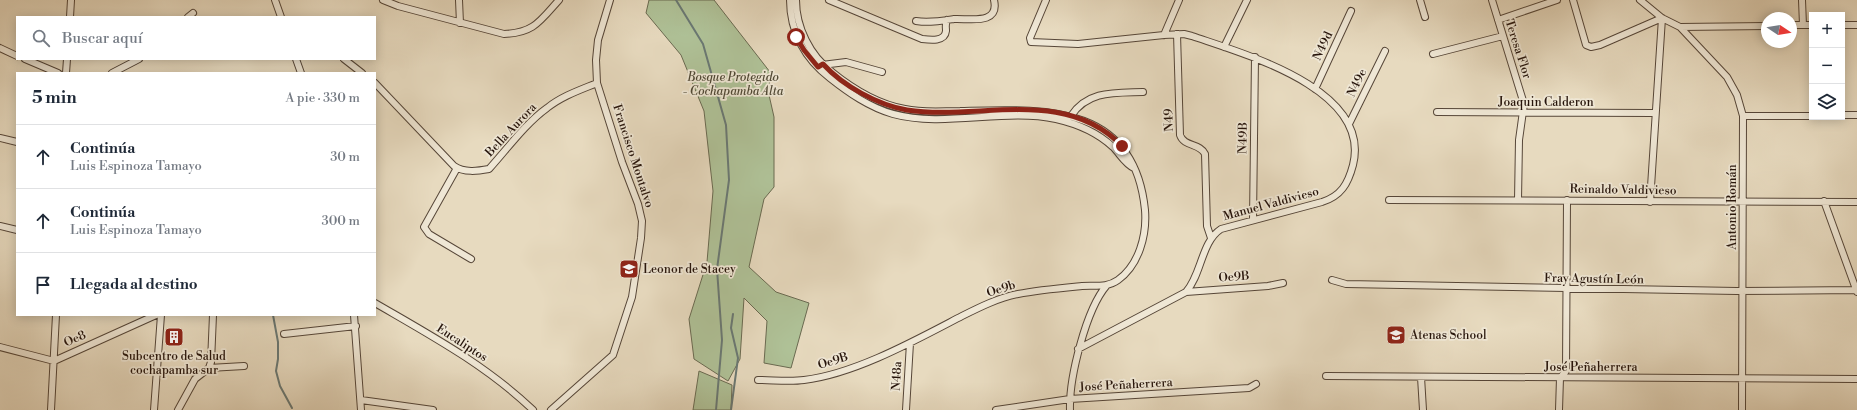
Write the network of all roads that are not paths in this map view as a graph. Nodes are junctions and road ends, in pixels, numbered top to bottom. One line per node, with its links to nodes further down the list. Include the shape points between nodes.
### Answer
1 (71, 0): 21 (street)
2 (275, 0): 22 (street)
3 (383, 0): 28 (street)
4 (459, 0): 28 (street)
5 (559, 0): 28 (street, via 530,30 504,34)
6 (610, 0): 57 (street, Francisco Montalvo, via 598,40)
7 (790, 0): 50 (street, via 796,37 804,50)
8 (796, 0): 50 (street, via 801,30)
9 (829, 0): 25 (street, via 922,39 934,40 942,37)
10 (994, 0): 25 (street, via 993,12 986,18)
11 (1046, 0): 37 (street, Manuel Valdivieso, via 1032,31 1030,40 1035,43 1078,44)
12 (1179, 0): 37 (street)
13 (1246, 0): 39 (street)
14 (1420, 0): 23 (street)
15 (1492, 0): 26 (street, Teresa Flor)
16 (1557, 0): 26 (street)
17 (1573, 0): 24 (street, via 1586,45 1591,47)
18 (1640, 0): 24 (street)
19 (1802, 0): 30 (street)
20 (1351, 11): 59 (street, N49d)
21 (70, 16)
22 (281, 16)
23 (1425, 17)
24 (1662, 18): 35 (street); 63 (street)
25 (947, 20): 27 (street, via 934,23)
26 (1498, 20): 38 (street, Teresa Flor)
27 (916, 21)
28 (460, 23)
29 (1797, 25): 30 (street)
30 (1803, 25): 31 (street)
31 (1809, 25)
32 (1845, 25): 33 (street)
33 (1857, 25)
34 (1761, 26): 35 (street)
35 (1680, 27): 68 (street, Antonio Román, via 1727,77 1738,95)
36 (1177, 34): 37 (street, Manuel Valdivieso); 39 (street, Manuel Valdivieso, via 1192,36); 85 (street, N49, via 1180,135 1185,142 1201,148 1205,154 1207,226)
37 (1164, 35)
38 (1503, 36): 42 (street); 62 (street, Teresa Flor, via 1524,104)
39 (1224, 47): 44 (street, Manuel Valdivieso)
40 (0, 48): 43 (street)
41 (1385, 51): 70 (street, N49e)
42 (1433, 54)
43 (16, 56)
44 (1256, 57): 59 (street, Manuel Valdivieso); 82 (street, N49B)
45 (27, 60): 51 (street)
46 (67, 60): 52 (street)
47 (137, 60): 53 (street)
48 (296, 60): 54 (street)
49 (345, 60): 55 (street)
50 (820, 66): 56 (street, via 846,62); 64 (street, via 886,104 917,111)
51 (56, 72)
52 (66, 72)
53 (114, 72)
54 (301, 72)
55 (361, 72)
56 (882, 72)
57 (597, 83): 73 (street, Bella Aurora, via 561,98 547,108 533,120 490,169 479,171); 123 (street, Francisco Montalvo, via 638,204 642,221 641,238 632,297 612,355)
58 (376, 85): 73 (street)
59 (1316, 89): 70 (street, Manuel Valdivieso, via 1334,105)
60 (1143, 92): 67 (street, via 1098,95 1077,106)
61 (1437, 112): 62 (street, Joaquin Calderon)
62 (1524, 113): 63 (street, Joaquin Calderon); 76 (street, Teresa Flor, via 1519,140)
63 (1654, 113): 79 (street)
64 (973, 114): 67 (street, via 1028,110); 74 (street, via 1036,116 1076,125 1101,137 1114,148 1126,164)
65 (1845, 115): 66 (street)
66 (1857, 115)
67 (1071, 116): 74 (street, via 1092,124 1110,136 1122,146)
68 (1743, 116): 69 (street); 80 (street, Antonio Román)
69 (1809, 116)
70 (1349, 124): 82 (street, Manuel Valdivieso, via 1354,141 1354,162 1348,181 1339,194 1322,202)
71 (0, 138): 72 (street)
72 (16, 142)
73 (457, 168): 86 (street, via 424,227 429,234)
74 (1134, 168): 89 (street, via 1145,208 1144,233 1137,256 1130,267 1118,281)
75 (1389, 200): 76 (street, Reinaldo Valdivieso)
76 (1518, 200): 77 (street, Reinaldo Valdivieso)
77 (1568, 200): 79 (street, Reinaldo Valdivieso); 90 (street)
78 (1824, 201): 80 (street, Reinaldo Valdivieso); 81 (street, Reinaldo Valdivieso); 92 (street)
79 (1650, 202): 80 (street, Reinaldo Valdivieso)
80 (1743, 202): 91 (street, Antonio Román)
81 (1857, 202)
82 (1253, 220): 85 (street, Manuel Valdivieso, via 1221,229)
83 (0, 226): 84 (street)
84 (16, 230)
85 (1211, 238): 93 (street, via 1193,282)
86 (471, 258)
87 (1332, 280): 90 (street, Fray Agustín León, via 1346,284)
88 (1283, 283): 93 (street, Oe9B)
89 (1107, 285): 102 (street, Oe9b, via 1018,294 988,303); 104 (street, via 1094,306)
90 (1566, 289): 91 (street, Fray Agustín León); 110 (street, via 1566,371)
91 (1742, 291): 92 (street, Fray Agustín León); 111 (street, Antonio Román)
92 (1857, 291)
93 (1186, 292): 104 (street)
94 (376, 304): 122 (street, Eucaliptos, via 471,360)
95 (56, 316): 105 (street)
96 (154, 316): 105 (street, Oe8)
97 (161, 316): 118 (street)
98 (213, 316): 107 (street, via 212,356)
99 (354, 316): 100 (street)
100 (356, 326): 101 (street); 116 (street)
101 (284, 334)
102 (910, 343): 113 (street, Oe9B, via 840,372 804,380); 124 (street, N48a)
103 (0, 347): 105 (street, Oe8)
104 (1078, 349): 115 (street)
105 (54, 361): 117 (street)
106 (244, 366): 107 (street)
107 (209, 368): 119 (street, via 195,379)
108 (1326, 376): 109 (street, José Peñaherrera)
109 (1421, 376): 110 (street, José Peñaherrera); 127 (street)
110 (1560, 378): 111 (street, José Peñaherrera); 128 (street)
111 (1742, 379): 112 (street, José Peñaherrera); 129 (street, Antonio Román)
112 (1857, 379)
113 (758, 380)
114 (1256, 384): 115 (street, José Peñaherrera, via 1249,388)
115 (1070, 399): 125 (street, José Peñaherrera); 126 (street)
116 (361, 400): 120 (street); 121 (street)
117 (51, 410)
118 (154, 410)
119 (178, 410)
120 (361, 410)
121 (433, 410)
122 (532, 410)
123 (551, 410)
124 (906, 410)
125 (996, 410)
126 (1070, 410)
127 (1423, 410)
128 (1559, 410)
129 (1742, 410)

